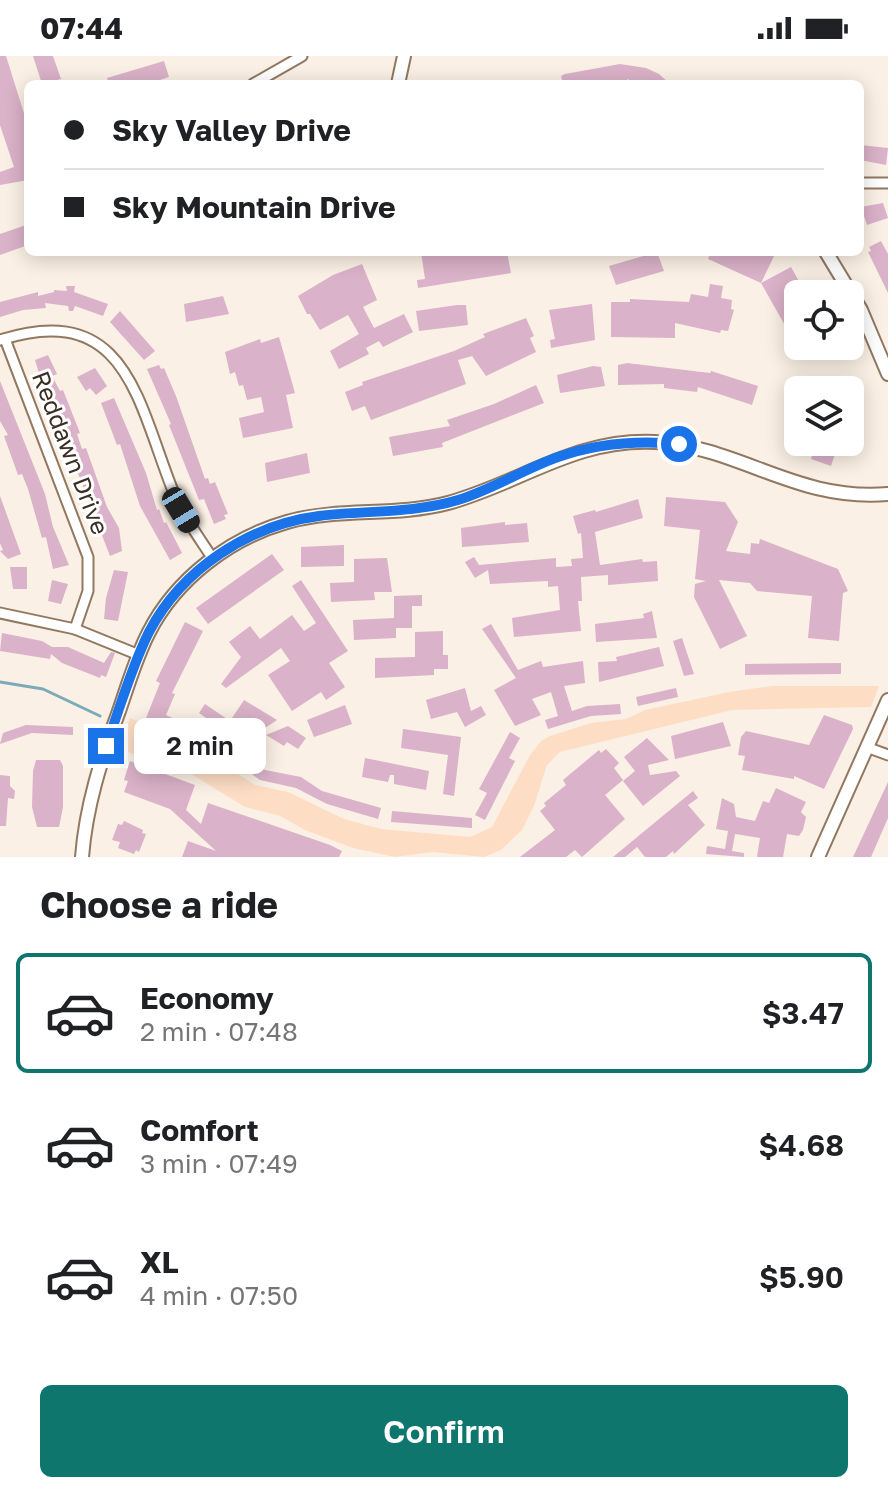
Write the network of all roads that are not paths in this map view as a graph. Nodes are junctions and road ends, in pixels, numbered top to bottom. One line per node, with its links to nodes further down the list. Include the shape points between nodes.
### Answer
1 (302, 56): 3 (street)
2 (404, 56): 4 (street)
3 (260, 80)
4 (399, 80)
5 (864, 183): 6 (street)
6 (888, 183)
7 (828, 256): 9 (street, via 861,310)
8 (2, 339): 11 (street, via 63,330 90,339 113,356 134,390 181,510); 13 (street, Reddawn Drive, via 88,557 88,591)
9 (888, 374)
10 (888, 494): 11 (street, via 810,489 679,444 614,444 557,457 491,489 428,508 287,522 242,540)
11 (213, 559): 14 (street, via 173,597)
12 (0, 613): 13 (street)
13 (75, 629): 14 (street)
14 (139, 655): 18 (street, via 99,766)
15 (888, 700): 16 (street)
16 (869, 748): 17 (street); 19 (street)
17 (888, 755)
18 (82, 857)
19 (818, 857)

